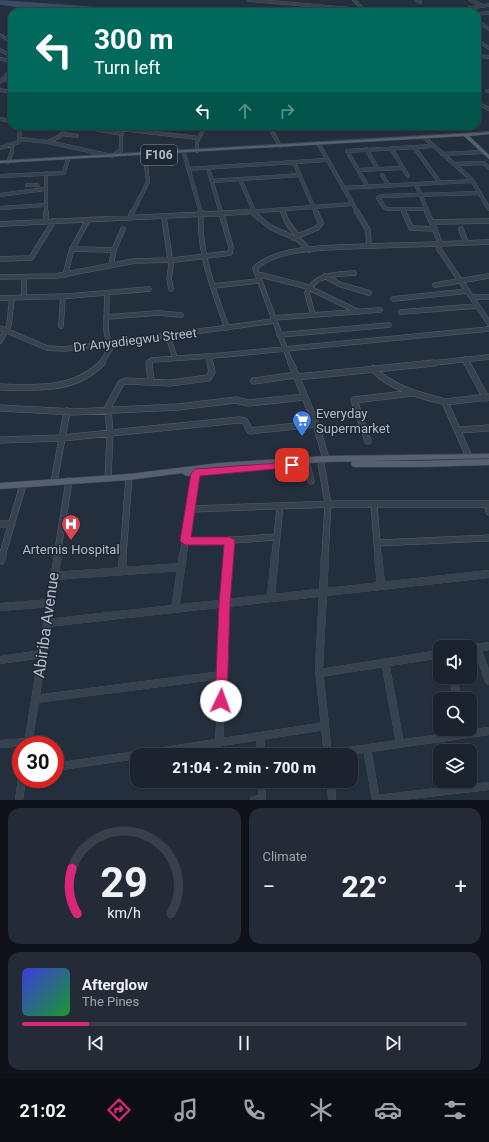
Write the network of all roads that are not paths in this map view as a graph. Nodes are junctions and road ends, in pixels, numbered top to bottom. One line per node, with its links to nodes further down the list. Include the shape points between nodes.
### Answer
1 (249, 0): 6 (street)
2 (354, 0): 7 (street)
3 (470, 0): 5 (street)
4 (489, 5): 5 (street)
5 (484, 6): 8 (street)
6 (341, 8)
7 (362, 8)
8 (472, 8)
9 (0, 35): 10 (street)
10 (7, 39): 11 (street)
11 (0, 40)
12 (0, 71): 13 (street)
13 (8, 72): 14 (street)
14 (1, 81)
15 (0, 119): 16 (street)
16 (7, 120)
17 (18, 130): 31 (street)
18 (66, 130): 24 (street)
19 (100, 130): 25 (street)
20 (121, 130): 25 (street)
21 (142, 130): 29 (street)
22 (271, 130): 37 (street)
23 (202, 132): 29 (street)
24 (62, 134): 28 (street); 32 (street)
25 (122, 134): 50 (street, via 121,150)
26 (489, 134): 27 (main road)
27 (469, 135): 30 (main road); 34 (main road); 45 (main road); 49 (main road)
28 (77, 136)
29 (198, 138): 44 (street)
30 (425, 138): 34 (main road); 38 (street)
31 (20, 139): 32 (street); 36 (street)
32 (48, 142): 50 (street)
33 (318, 143): 34 (main road); 35 (main road); 35 (main road); 54 (street)
34 (330, 143)
35 (310, 144): 37 (main road, F106); 42 (main road, F106)
36 (12, 146): 40 (street); 55 (street)
37 (280, 146): 42 (main road, F106)
38 (433, 146): 39 (street); 48 (street)
39 (414, 147): 41 (street); 74 (street)
40 (0, 148)
41 (391, 148): 43 (street); 61 (street)
42 (222, 150): 44 (main road, F106); 46 (main road, F106)
43 (366, 150): 64 (street); 65 (street, via 347,151)
44 (197, 151): 47 (main road, F106)
45 (483, 152): 48 (street); 52 (main road)
46 (184, 153): 47 (main road, F106); 63 (street)
47 (157, 154): 50 (main road, F106); 51 (main road, F106)
48 (442, 154): 59 (street)
49 (489, 154)
50 (112, 156): 53 (main road, F106)
51 (145, 156): 53 (main road, F106); 97 (street, via 148,182)
52 (489, 158)
53 (68, 159): 56 (main road, F106); 66 (street, via 64,173)
54 (326, 160): 57 (street); 79 (street)
55 (8, 162): 56 (main road, F106); 58 (main road, F106)
56 (23, 162): 58 (main road, F106)
57 (294, 162): 60 (street); 67 (street)
58 (0, 163)
59 (454, 164): 62 (street, via 484,163); 73 (street)
60 (208, 168): 63 (street); 72 (street)
61 (403, 168): 64 (street); 70 (street)
62 (489, 168)
63 (188, 169): 95 (street)
64 (378, 169): 65 (street)
65 (358, 170): 78 (street)
66 (46, 173): 69 (street); 80 (street)
67 (300, 175): 71 (street); 87 (street)
68 (382, 175): 77 (street)
69 (0, 176)
70 (408, 176)
71 (240, 179): 72 (street); 93 (street)
72 (212, 181): 94 (street)
73 (472, 181): 74 (street); 82 (street)
74 (440, 183): 75 (street)
75 (416, 184): 77 (street); 84 (street)
76 (28, 185): 81 (street, via 37,185)
77 (389, 186): 78 (street)
78 (368, 187): 79 (street)
79 (343, 188): 85 (street)
80 (45, 189): 81 (street); 86 (street)
81 (39, 190): 83 (street)
82 (480, 193): 84 (street); 92 (street)
83 (0, 195)
84 (421, 196): 90 (street, via 378,198 386,209); 91 (street)
85 (352, 204): 87 (street); 111 (street, via 369,233)
86 (46, 205): 88 (street); 99 (street)
87 (314, 207): 89 (street); 107 (street, via 321,221 320,226)
88 (0, 208)
89 (282, 209): 93 (street); 107 (street)
90 (403, 209): 91 (street); 105 (street, via 410,228)
91 (427, 209): 102 (street)
92 (489, 209)
93 (253, 211): 94 (street); 107 (street, via 270,227)
94 (222, 214): 95 (street); 115 (street, via 232,252)
95 (202, 216): 96 (street); 115 (street, via 200,223)
96 (164, 217): 97 (street); 117 (street)
97 (130, 218): 98 (street)
98 (88, 220): 100 (street); 112 (street)
99 (46, 221): 100 (street); 103 (street)
100 (54, 221): 116 (street, via 31,258)
101 (489, 221): 102 (street)
102 (433, 222): 105 (street)
103 (0, 224)
104 (123, 229): 113 (street)
105 (435, 229): 110 (street)
106 (460, 229): 109 (street)
107 (295, 237): 114 (street)
108 (489, 242): 109 (street)
109 (466, 243): 110 (street)
110 (439, 244): 111 (street); 127 (street, via 439,249)
111 (369, 246): 114 (street)
112 (72, 249): 113 (street); 121 (street)
113 (114, 250): 118 (street)
114 (309, 250): 120 (street, via 281,255 263,262 255,268)
115 (204, 257): 117 (street); 129 (street)
116 (0, 258)
117 (170, 260): 118 (street, via 134,261); 132 (street)
118 (111, 265): 121 (street)
119 (354, 273): 122 (street)
120 (257, 274): 126 (street); 130 (street)
121 (65, 275): 125 (street)
122 (325, 276): 130 (street); 135 (street, via 340,284)
123 (489, 276): 127 (street)
124 (0, 277): 125 (street)
125 (24, 277): 141 (street)
126 (259, 281): 129 (street); 150 (street)
127 (461, 281): 128 (street); 133 (street)
128 (435, 285)
129 (213, 286): 155 (street)
130 (308, 288): 145 (street); 148 (street, via 307,297)
131 (149, 289): 134 (street)
132 (171, 289)
133 (468, 291): 137 (street); 142 (street)
134 (107, 293): 136 (street); 149 (street)
135 (370, 293)
136 (63, 296): 141 (street); 153 (street)
137 (472, 297): 138 (street); 143 (street)
138 (489, 297)
139 (0, 298): 140 (street)
140 (12, 298): 141 (street); 157 (street, via 9,325)
141 (24, 298)
142 (393, 299)
143 (478, 306): 146 (street); 151 (street)
144 (380, 310): 145 (street, Dr Anyadiegwu Street)
145 (358, 312): 148 (street, Dr Anyadiegwu Street)
146 (401, 312)
147 (181, 315): 149 (street, via 158,313)
148 (313, 315): 150 (street, Dr Anyadiegwu Street)
149 (106, 317): 161 (street)
150 (273, 320): 155 (street, Dr Anyadiegwu Street); 158 (street)
151 (489, 323)
152 (389, 325): 158 (street)
153 (61, 326)
154 (0, 328): 157 (street, Dr Anyadiegwu Street)
155 (227, 328): 159 (street, Dr Anyadiegwu Street)
156 (489, 329): 162 (street)
157 (6, 330): 160 (street); 161 (street, Dr Anyadiegwu Street, via 54,349)
158 (279, 335): 162 (street)
159 (168, 336): 161 (street, Dr Anyadiegwu Street); 165 (street)
160 (0, 341)
161 (109, 344): 171 (street, via 108,353 99,364 75,383 46,387)
162 (285, 348): 163 (street); 168 (street)
163 (209, 356): 165 (street); 170 (street, via 212,372 208,378 184,382)
164 (489, 357): 166 (street)
165 (175, 358): 170 (street, via 150,361 148,368)
166 (465, 359): 167 (street); 174 (street)
167 (373, 369): 168 (street); 172 (street, via 382,377)
168 (297, 376): 169 (street); 173 (street)
169 (254, 381)
170 (151, 382): 177 (street, via 121,383)
171 (0, 387)
172 (415, 393): 175 (street); 185 (street, via 354,400)
173 (305, 397): 177 (street, via 248,403 236,400 178,407); 179 (street)
174 (487, 398): 175 (street)
175 (445, 402): 181 (street)
176 (0, 408): 178 (street)
177 (108, 410): 178 (street); 182 (street)
178 (67, 411): 183 (street)
179 (316, 424): 182 (street, via 250,431 245,421 239,420); 188 (street)
180 (489, 428): 181 (street)
181 (459, 430): 187 (street)
182 (110, 434): 183 (street); 196 (street)
183 (62, 438): 184 (street); 199 (street)
184 (0, 440)
185 (368, 441)
186 (489, 456): 187 (main road)
187 (469, 457): 189 (main road)
188 (323, 461): 189 (main road); 191 (main road); 192 (main road); 202 (street)
189 (370, 461): 190 (main road, via 430,464)
190 (489, 462)
191 (307, 464): 192 (main road); 198 (street)
192 (220, 468): 193 (main road); 194 (main road)
193 (196, 473): 194 (main road); 206 (street)
194 (144, 475): 195 (main road)
195 (129, 476): 196 (main road); 217 (street)
196 (108, 478): 197 (main road)
197 (69, 480): 199 (main road); 219 (street, Abiriba Avenue)
198 (311, 481)
199 (54, 482): 200 (main road)
200 (23, 485): 201 (main road); 209 (street)
201 (0, 486)
202 (328, 504): 203 (street); 205 (street); 221 (street)
203 (374, 504): 204 (street); 214 (street)
204 (488, 504): 207 (street)
205 (280, 506): 206 (street); 210 (street)
206 (191, 509): 213 (street)
207 (489, 512)
208 (0, 524): 209 (street)
209 (12, 524): 215 (street)
210 (277, 537): 212 (street); 222 (street)
211 (489, 538): 214 (street)
212 (230, 540): 213 (street); 224 (street)
213 (185, 541): 216 (street)
214 (377, 543): 220 (street)
215 (1, 561)
216 (181, 567): 217 (street); 226 (street)
217 (122, 571): 219 (street)
218 (489, 574): 220 (street)
219 (54, 576): 223 (street, Abiriba Avenue)
220 (381, 585): 221 (street)
221 (322, 592): 222 (street); 235 (street)
222 (271, 598): 224 (street)
223 (50, 603): 225 (street); 227 (street, Abiriba Avenue)
224 (224, 604): 226 (street); 236 (street)
225 (0, 607)
226 (175, 609): 227 (street)
227 (47, 623): 230 (street, Abiriba Avenue)
228 (489, 646): 229 (street)
229 (477, 648)
230 (42, 654): 233 (street); 238 (street, Abiriba Avenue)
231 (433, 655): 234 (street)
232 (477, 655): 237 (street)
233 (0, 660)
234 (385, 662): 235 (street); 246 (street)
235 (320, 673): 239 (street)
236 (222, 675): 238 (street); 245 (street)
237 (489, 681)
238 (35, 699): 242 (street, Abiriba Avenue)
239 (325, 726): 243 (street); 251 (street)
240 (489, 730): 241 (street)
241 (477, 731)
242 (29, 736)
243 (260, 736): 245 (street); 250 (street)
244 (439, 736): 246 (street)
245 (219, 743): 249 (street)
246 (400, 743): 252 (street)
247 (0, 744): 248 (street)
248 (12, 744)
249 (185, 748)
250 (261, 748)
251 (327, 748)
252 (367, 748): 253 (street); 263 (street)
253 (358, 749)
254 (130, 756): 255 (street)
255 (64, 766)
256 (489, 786): 263 (street)
257 (21, 788): 260 (street)
258 (261, 788): 261 (street)
259 (331, 788): 262 (street)
260 (19, 800)
261 (260, 800)
262 (332, 800)
263 (376, 800)

